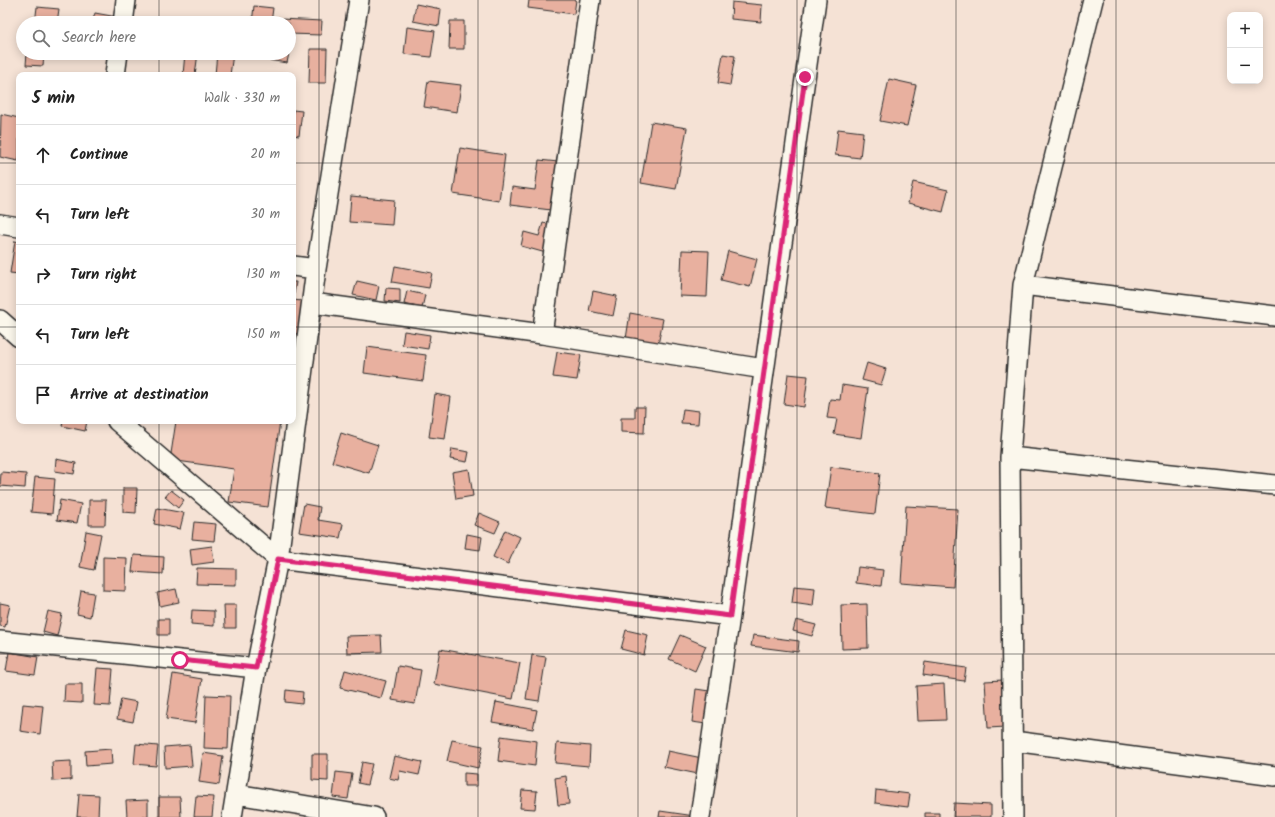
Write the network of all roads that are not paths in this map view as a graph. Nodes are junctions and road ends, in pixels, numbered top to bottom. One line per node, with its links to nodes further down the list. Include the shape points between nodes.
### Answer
1 (126, 0): 6 (street)
2 (359, 0): 12 (street)
3 (590, 0): 18 (street)
4 (816, 0): 19 (street)
5 (1093, 0): 13 (street)
6 (124, 16)
7 (117, 60): 8 (street)
8 (115, 72)
9 (0, 224): 10 (street)
10 (16, 227)
11 (296, 266): 12 (street)
12 (316, 269): 14 (street)
13 (1024, 285): 15 (street); 23 (street)
14 (312, 303): 18 (street); 20 (street)
15 (1275, 316)
16 (0, 320): 17 (street)
17 (16, 334)
18 (542, 334): 19 (street)
19 (764, 370): 26 (street)
20 (296, 423)
21 (120, 424): 25 (street)
22 (296, 424): 25 (street)
23 (1010, 457): 24 (street); 29 (street)
24 (1275, 485)
25 (278, 559): 26 (street); 28 (street)
26 (730, 616): 34 (street)
27 (0, 640): 28 (street)
28 (256, 668): 31 (street)
29 (1013, 741): 30 (street); 35 (street)
30 (1275, 776)
31 (236, 794): 32 (street); 33 (street)
32 (232, 817)
33 (374, 817)
34 (700, 817)
35 (1013, 817)

